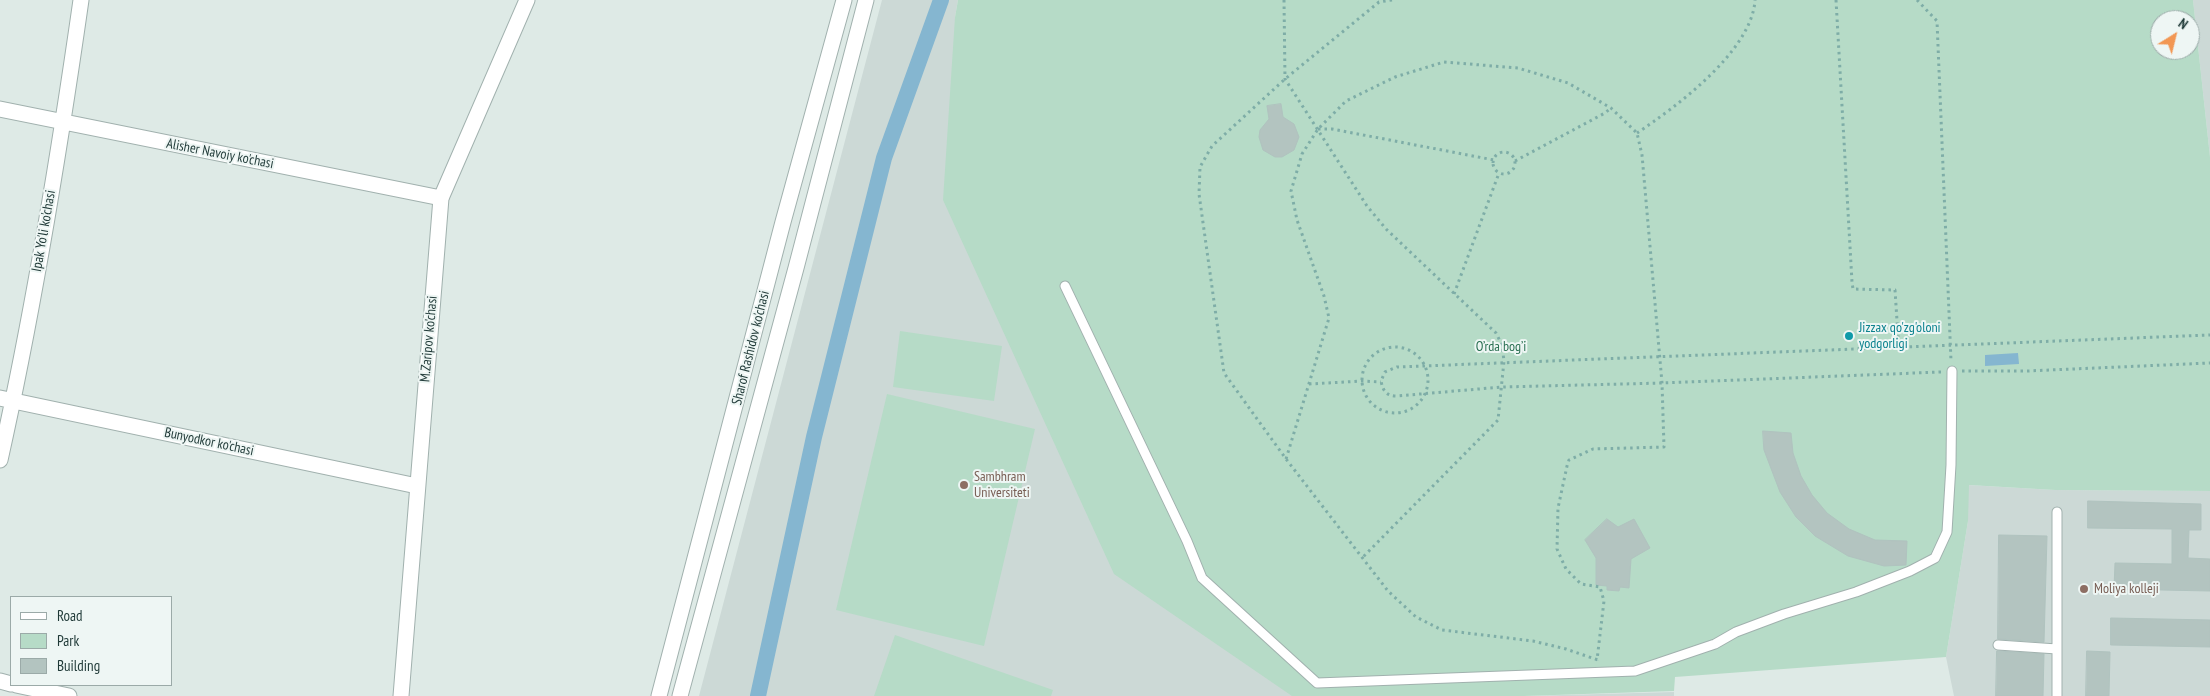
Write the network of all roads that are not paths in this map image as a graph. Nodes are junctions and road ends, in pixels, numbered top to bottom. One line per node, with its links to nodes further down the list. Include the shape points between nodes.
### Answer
1 (81, 0): 6 (street, Ipak Yo'li ko'chasi)
2 (527, 0): 7 (street, M.Zaripov ko'chasi)
3 (844, 0): 19 (street, Sharof Rashidov ko'chasi)
4 (866, 0): 20 (street)
5 (0, 109): 6 (street, Alisher Navoiy ko'chasi)
6 (63, 122): 7 (street, Alisher Navoiy ko'chasi); 10 (street, Ipak Yo'li ko'chasi)
7 (441, 198): 12 (street, M.Zaripov ko'chasi)
8 (1065, 286): 9 (lane, via 1202,578 1317,683 1635,671 1715,644 1736,632 1784,614 1910,571 1935,558 1947,532)
9 (1952, 371)
10 (7, 399): 11 (street, Ipak Yo'li ko'chasi); 12 (street, Bunyodkor ko'chasi)
11 (0, 460)
12 (417, 486): 18 (street, M.Zaripov ko'chasi)
13 (2057, 512): 15 (lane)
14 (1998, 645): 15 (lane)
15 (2057, 648): 21 (lane)
16 (21, 686): 17 (street)
17 (69, 696)
18 (401, 696)
19 (660, 696)
20 (680, 696)
21 (2057, 696)

